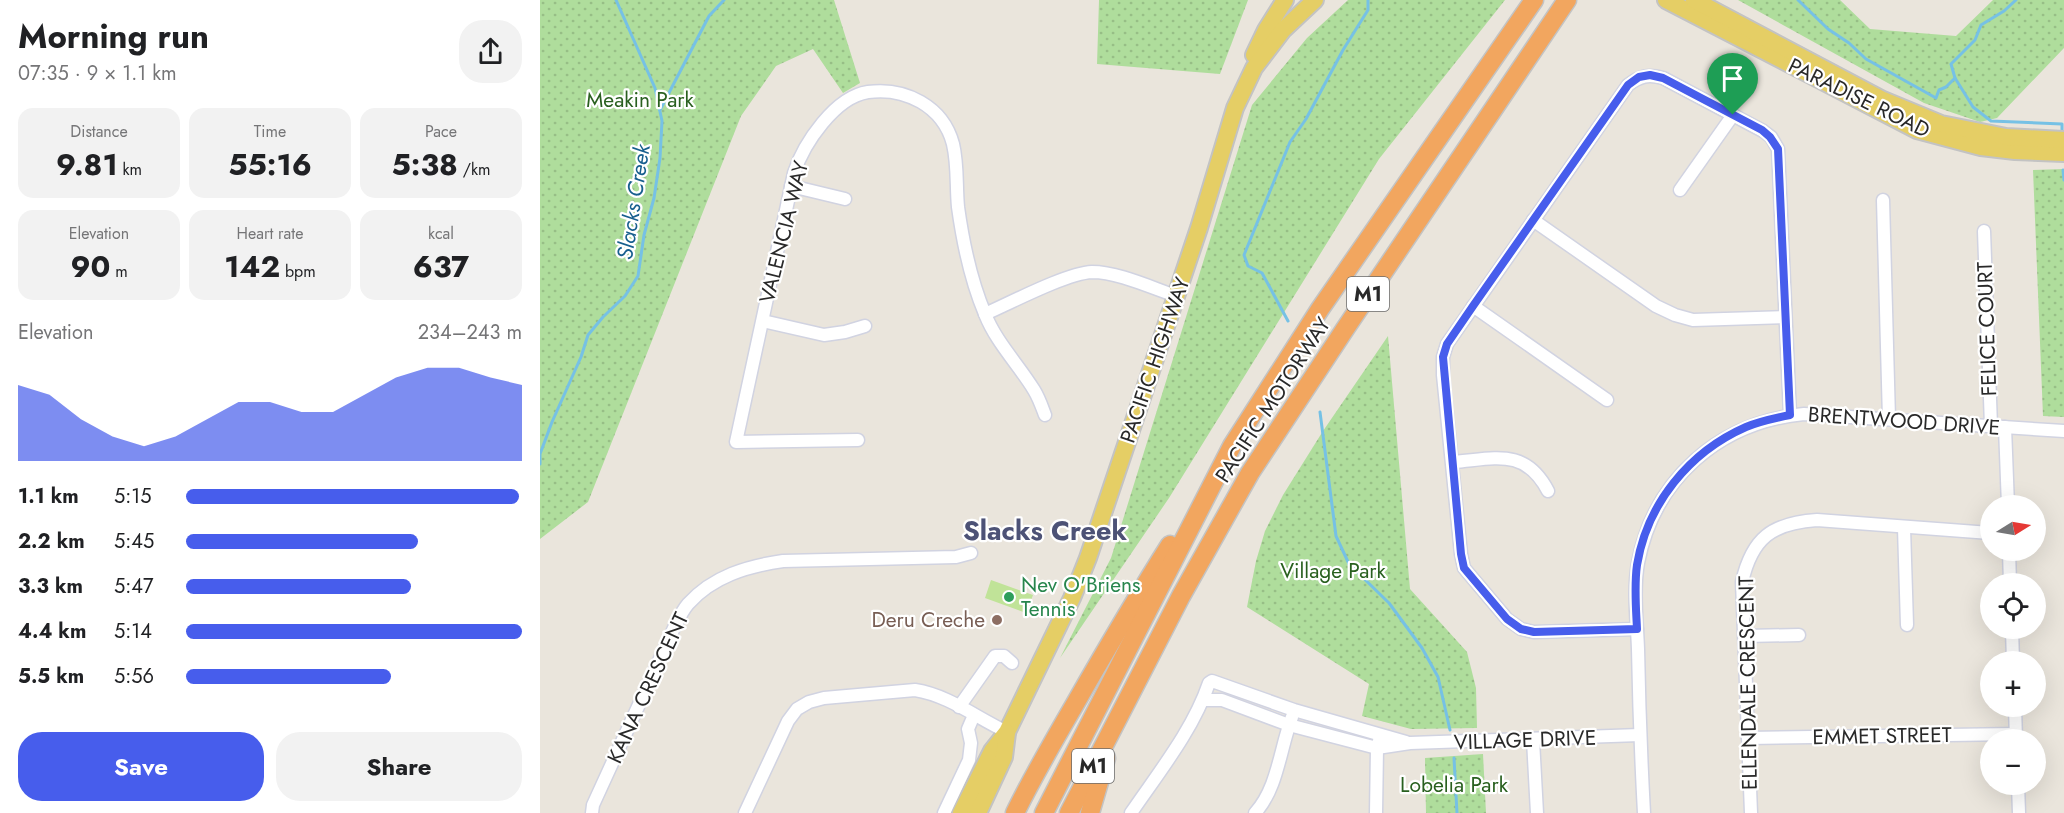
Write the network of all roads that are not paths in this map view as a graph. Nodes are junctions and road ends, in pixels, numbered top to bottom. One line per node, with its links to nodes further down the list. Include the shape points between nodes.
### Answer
1 (1286, 0): 7 (main road, via 1266,30 1253,58)
2 (1315, 0): 7 (main road, PACIFIC HIGHWAY, via 1283,30)
3 (1534, 0): 31 (highway, PACIFIC MOTORWAY / M1, via 1320,309)
4 (1567, 0): 47 (highway, PACIFIC MOTORWAY / M1, via 1251,473 1181,596)
5 (1666, 0): 10 (main road, PARADISE ROAD, via 1917,130 1981,147)
6 (1694, 0): 9 (main road, PARADISE ROAD, via 1884,100 1941,124 2006,137)
7 (1254, 68): 17 (main road, PACIFIC HIGHWAY, via 1235,108)
8 (1733, 115): 12 (street); 15 (street, via 1663,78 1639,77 1628,85); 20 (street, via 1762,130 1778,149)
9 (2064, 140)
10 (2064, 153)
11 (791, 186): 13 (street); 19 (street, VALENCIA WAY, via 806,147 839,105 860,93 892,90 923,103 938,116 953,143 961,225); 21 (street, VALENCIA WAY)
12 (1680, 190)
13 (845, 199)
14 (1883, 200): 26 (street)
15 (1533, 220): 18 (street); 20 (street, via 1656,306 1675,315 1693,320)
16 (1984, 231): 27 (street, FELICE COURT)
17 (1176, 297): 19 (street, via 1093,272 1076,274); 49 (main road, PACIFIC HIGHWAY, via 1072,598)
18 (1473, 306): 23 (street); 32 (street, via 1447,344 1443,357)
19 (985, 314): 24 (street, VALENCIA WAY, via 996,337 1035,391)
20 (1784, 317): 25 (street)
21 (763, 321): 22 (street, via 824,335); 30 (street, VALENCIA WAY, via 736,442)
22 (865, 326)
23 (1607, 400)
24 (1045, 415)
25 (1790, 415): 26 (street, BRENTWOOD DRIVE); 39 (street, BRENTWOOD DRIVE, via 1726,437 1691,463 1671,486 1655,510 1641,548 1637,565)
26 (1889, 418): 27 (street, BRENTWOOD DRIVE)
27 (1990, 426): 28 (street, BRENTWOOD DRIVE)
28 (2005, 427): 29 (street, BRENTWOOD DRIVE); 34 (street)
29 (2064, 431)
30 (858, 440)
31 (1232, 446): 63 (highway, via 1134,601); 64 (highway, PACIFIC MOTORWAY / M1)
32 (1452, 462): 33 (street, via 1519,460 1542,478); 39 (street, via 1464,568 1507,619 1534,632)
33 (1548, 491)
34 (2008, 495)
35 (1904, 528): 36 (street, ELLENDALE CRESCENT); 38 (street); 41 (street, ELLENDALE CRESCENT, via 1817,520 1780,526 1754,548 1747,563 1742,582)
36 (1980, 532)
37 (971, 553): 58 (street, KANA CRESCENT, via 956,557 757,564 708,586 688,605 674,628)
38 (1907, 625)
39 (1637, 629): 51 (street, BRENTWOOD DRIVE)
40 (1799, 635): 41 (street)
41 (1745, 636): 53 (street, ELLENDALE CRESCENT)
42 (1012, 663): 44 (street, via 1004,656 995,656)
43 (1203, 700): 45 (street, VILLAGE DRIVE, via 1209,683 1216,682); 48 (street, VILLAGE DRIVE, via 1222,700); 67 (street)
44 (959, 707): 46 (street); 59 (street, via 915,690 809,702 788,721)
45 (1294, 710): 48 (street); 50 (street, VILLAGE DRIVE)
46 (974, 715): 49 (street); 60 (street, via 968,729 969,760)
47 (1118, 719): 65 (highway, PACIFIC MOTORWAY / M1); 66 (highway)
48 (1289, 725): 56 (street, VILLAGE DRIVE); 68 (street, via 1271,787)
49 (1007, 732): 61 (main road, PACIFIC HIGHWAY, via 992,751); 62 (main road, PACIFIC HIGHWAY, via 1004,757)
50 (1381, 734): 55 (street, VILLAGE DRIVE); 56 (street)
51 (1640, 735): 54 (street, VILLAGE DRIVE); 71 (street, BRENTWOOD DRIVE)
52 (1980, 737): 53 (street, EMMET STREET)
53 (1748, 738): 72 (street, ELLENDALE CRESCENT)
54 (1533, 740): 55 (street, VILLAGE DRIVE); 70 (street)
55 (1410, 743): 56 (street, VILLAGE DRIVE)
56 (1377, 748): 69 (street)
57 (2018, 795): 73 (street)
58 (592, 813)
59 (745, 813)
60 (944, 813)
61 (961, 813)
62 (978, 813)
63 (1015, 813)
64 (1044, 813)
65 (1069, 813)
66 (1090, 813)
67 (1131, 813)
68 (1255, 813)
69 (1376, 813)
70 (1537, 813)
71 (1644, 813)
72 (1750, 813)
73 (2019, 813)

